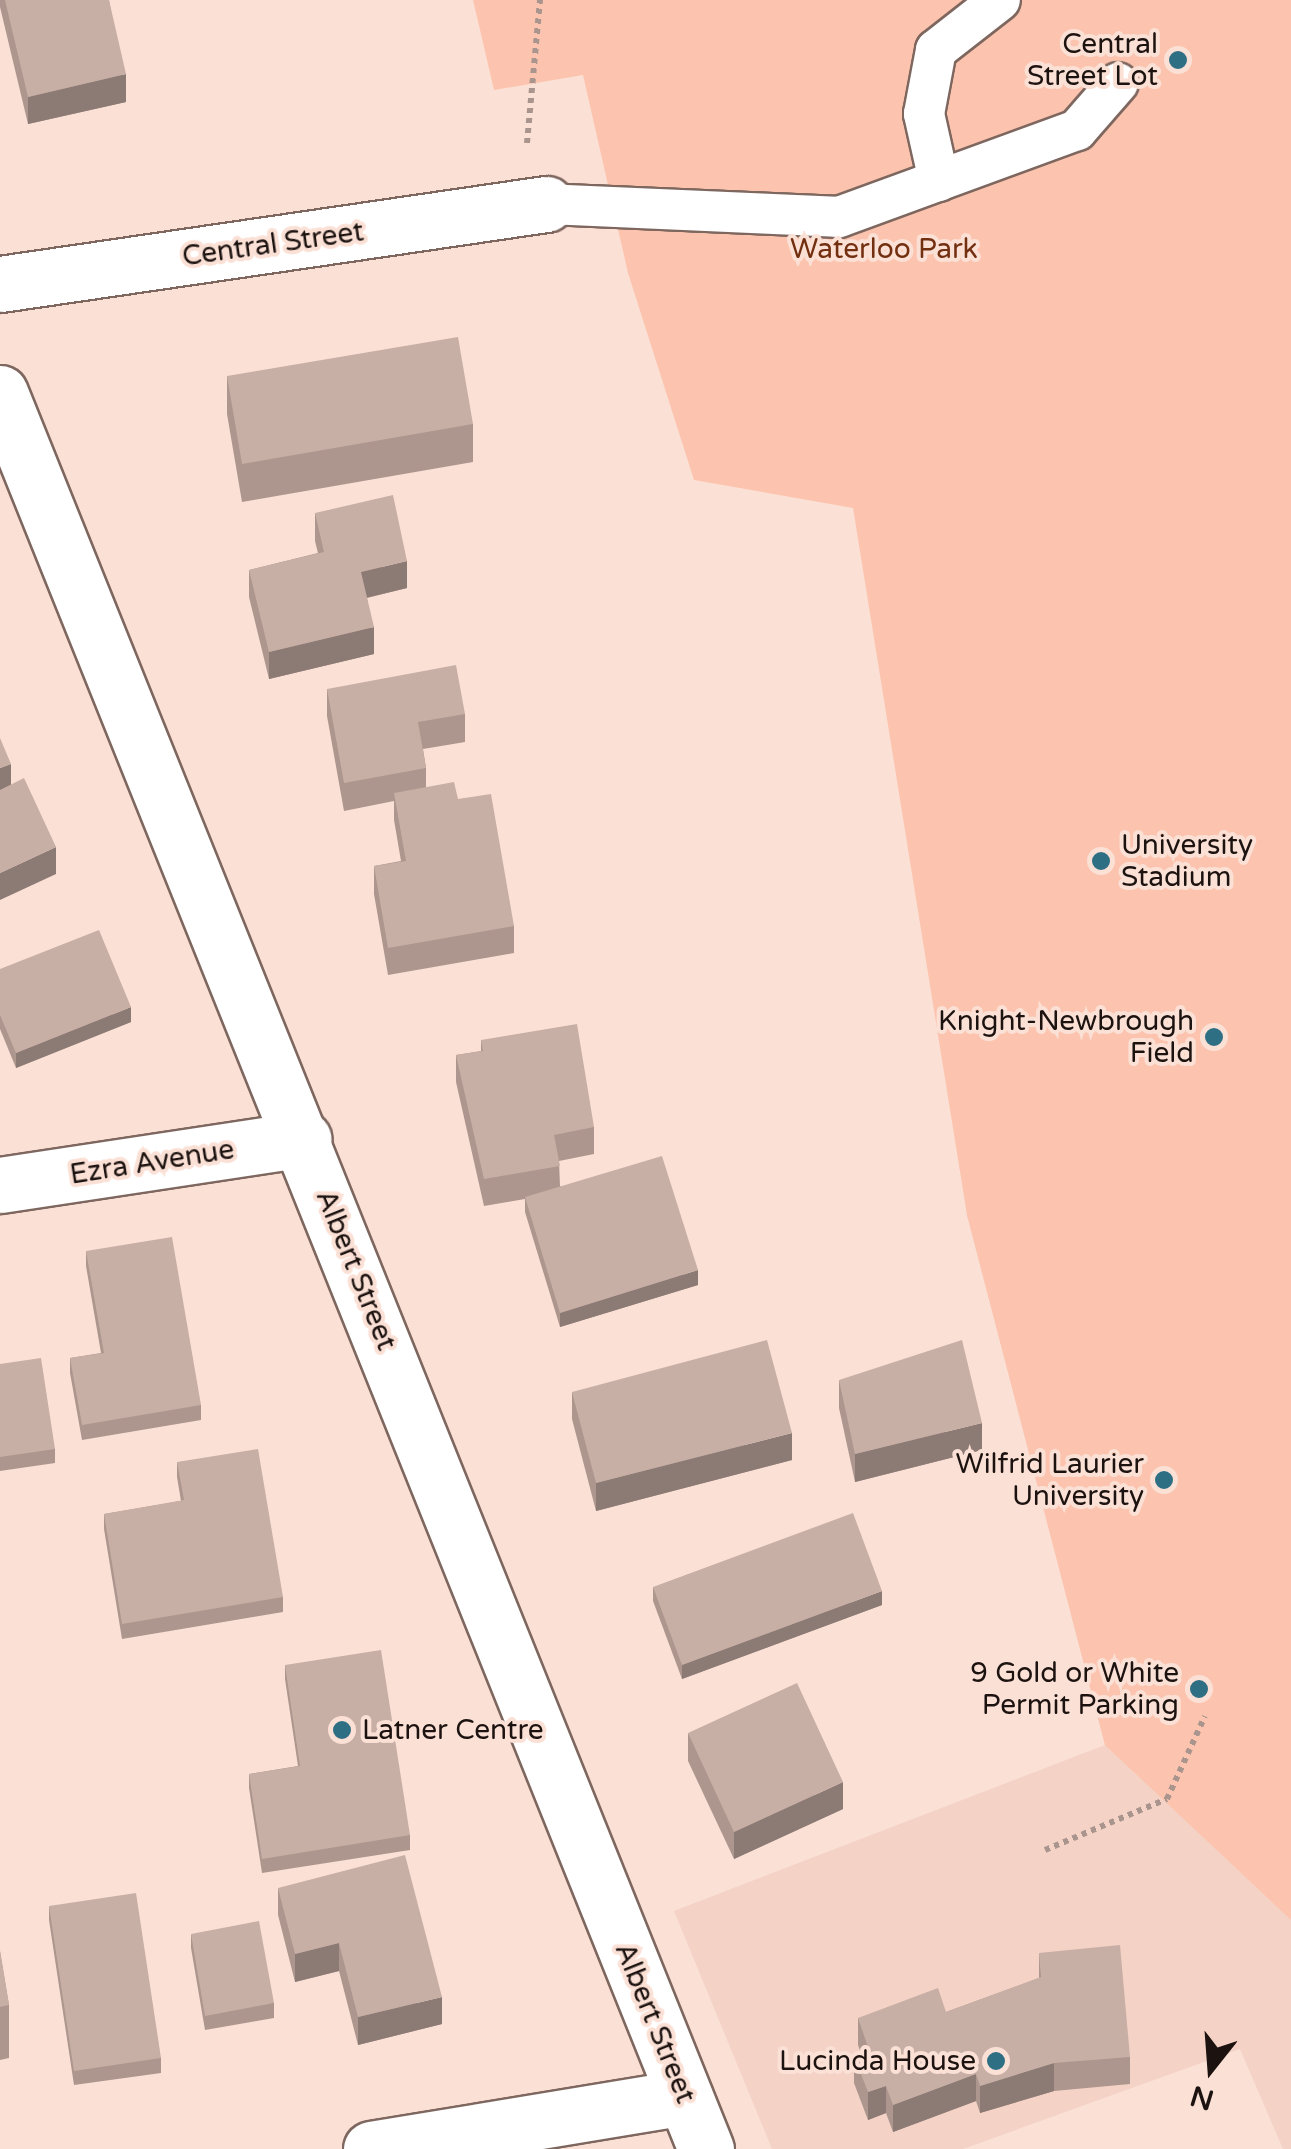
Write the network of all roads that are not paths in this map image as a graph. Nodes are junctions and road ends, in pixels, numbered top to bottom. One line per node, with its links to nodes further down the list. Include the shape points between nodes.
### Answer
1 (1000, 0): 3 (lane, via 936,50 924,114)
2 (1118, 83): 3 (lane, via 1077,130)
3 (939, 181): 4 (lane, via 839,217)
4 (529, 206): 5 (street, Central Street)
5 (0, 284)
6 (0, 394): 7 (street, Albert Street)
7 (304, 1139): 8 (street, Ezra Avenue); 9 (street, Albert Street)
8 (0, 1185)
9 (684, 2097): 10 (street); 11 (street, Albert Street)
10 (371, 2149)
11 (706, 2149)

